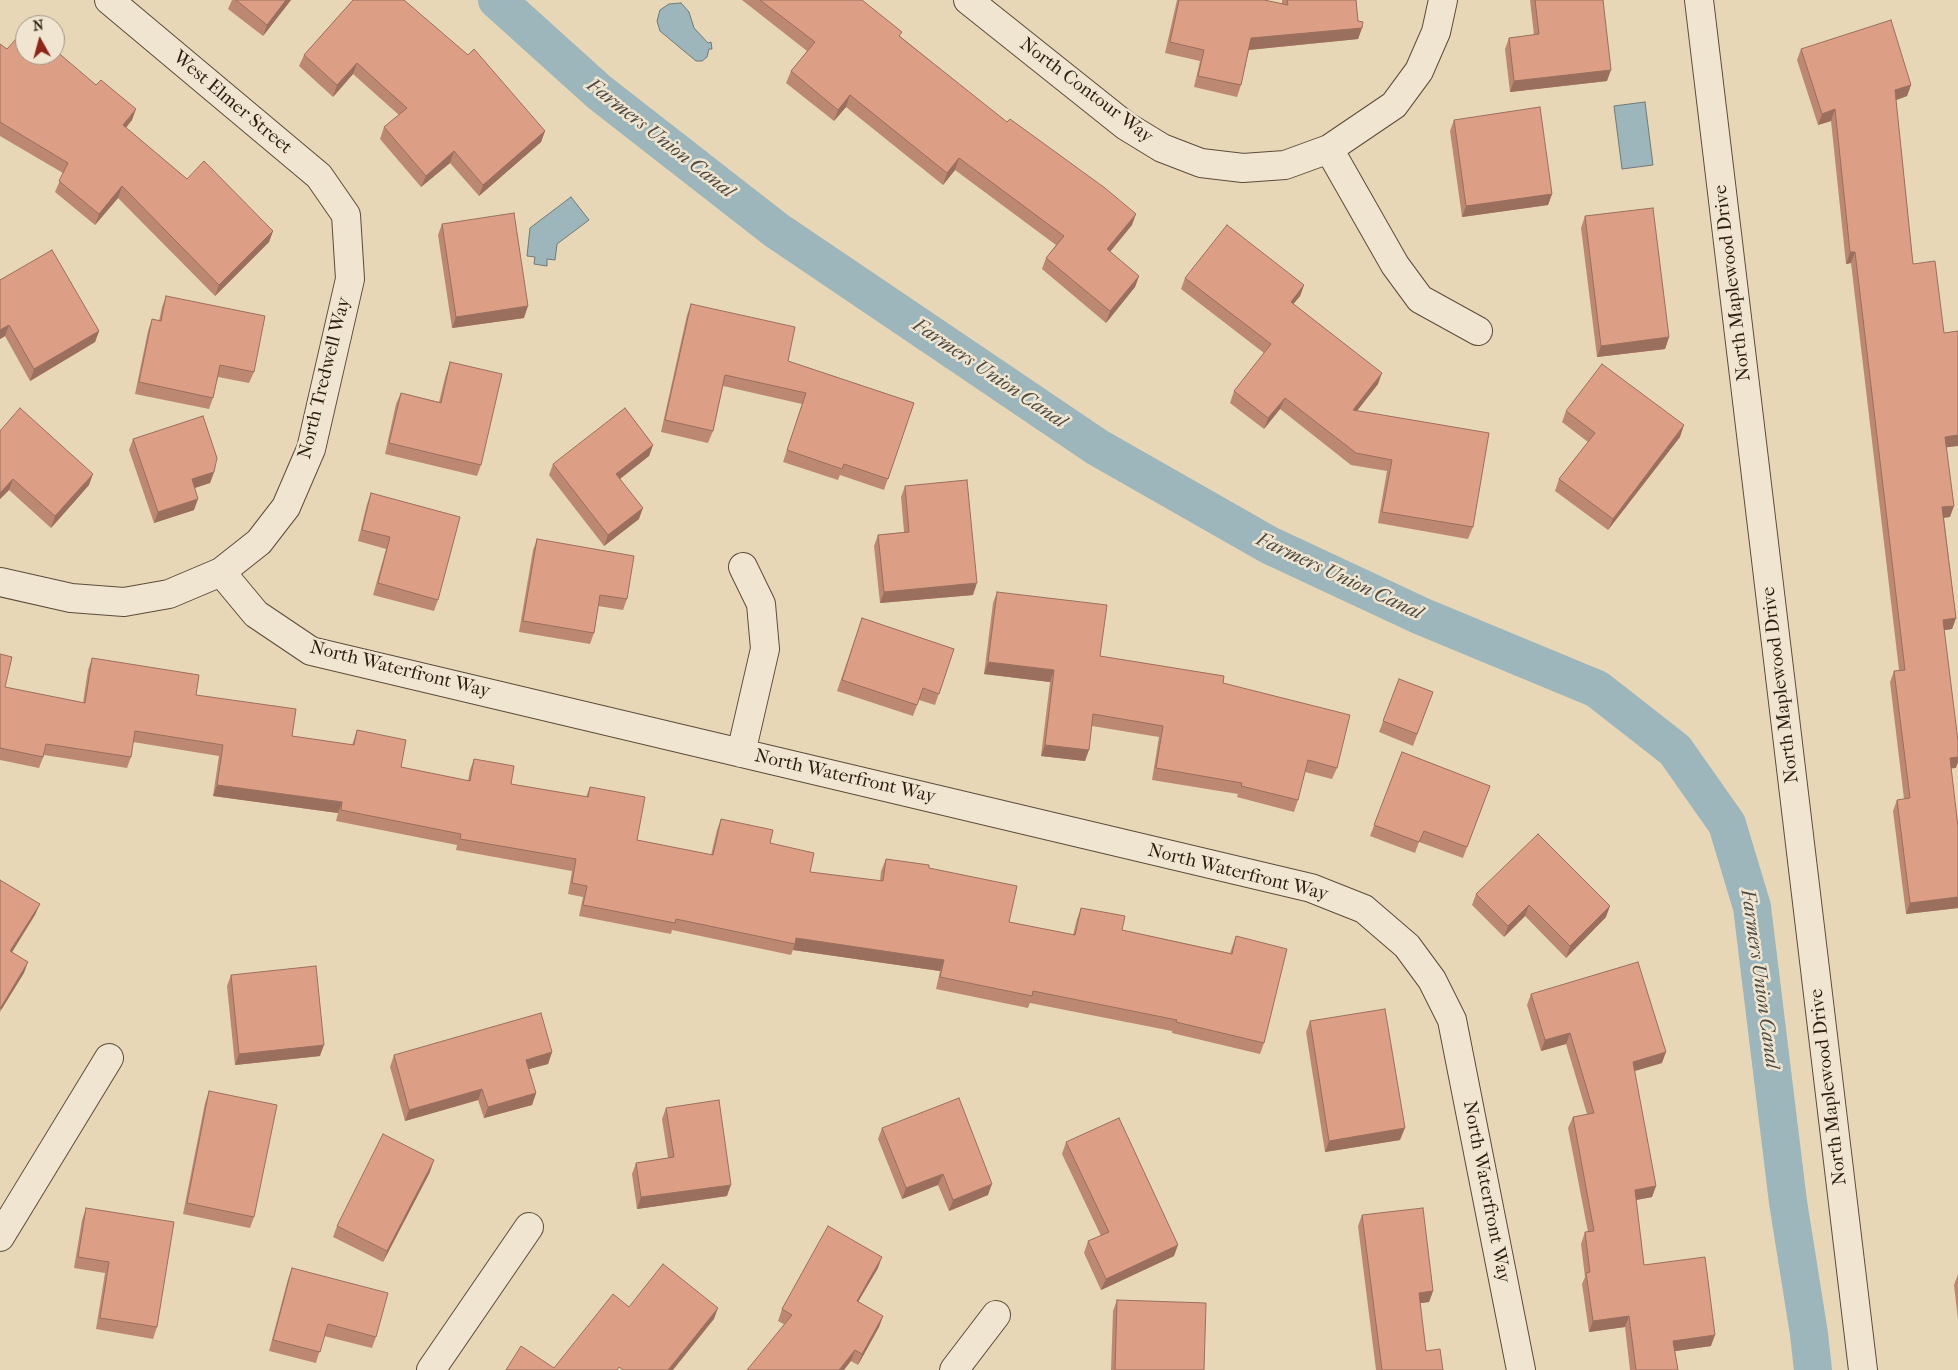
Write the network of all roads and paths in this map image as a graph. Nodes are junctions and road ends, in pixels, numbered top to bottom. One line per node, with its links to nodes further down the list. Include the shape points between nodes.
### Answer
1 (109, 0): 6 (street, West Elmer Street, via 319,176)
2 (968, 0): 5 (street, North Contour Way, via 1126,126 1162,148 1201,163 1243,168 1285,165)
3 (1443, 0): 5 (street, North Contour Way, via 1436,32 1419,71 1394,104)
4 (1699, 0): 19 (street, North Maplewood Drive)
5 (1329, 149): 7 (street, via 1395,265 1420,299)
6 (346, 215): 9 (street, North Tredwell Way, via 350,278 311,448 286,507 259,542)
7 (1478, 331)
8 (743, 567): 11 (street, North Waterfront Way, via 761,604 765,649)
9 (221, 572): 10 (street, via 169,594 124,602 70,598); 11 (street, North Waterfront Way, via 256,614 311,651)
10 (0, 582)
11 (741, 753): 18 (street, North Waterfront Way, via 1311,888 1364,909 1407,946 1432,980 1452,1020)
12 (109, 1058): 14 (street)
13 (529, 1227): 16 (street)
14 (0, 1237)
15 (996, 1315): 17 (street)
16 (431, 1370)
17 (954, 1370)
18 (1521, 1370)
19 (1863, 1370)

